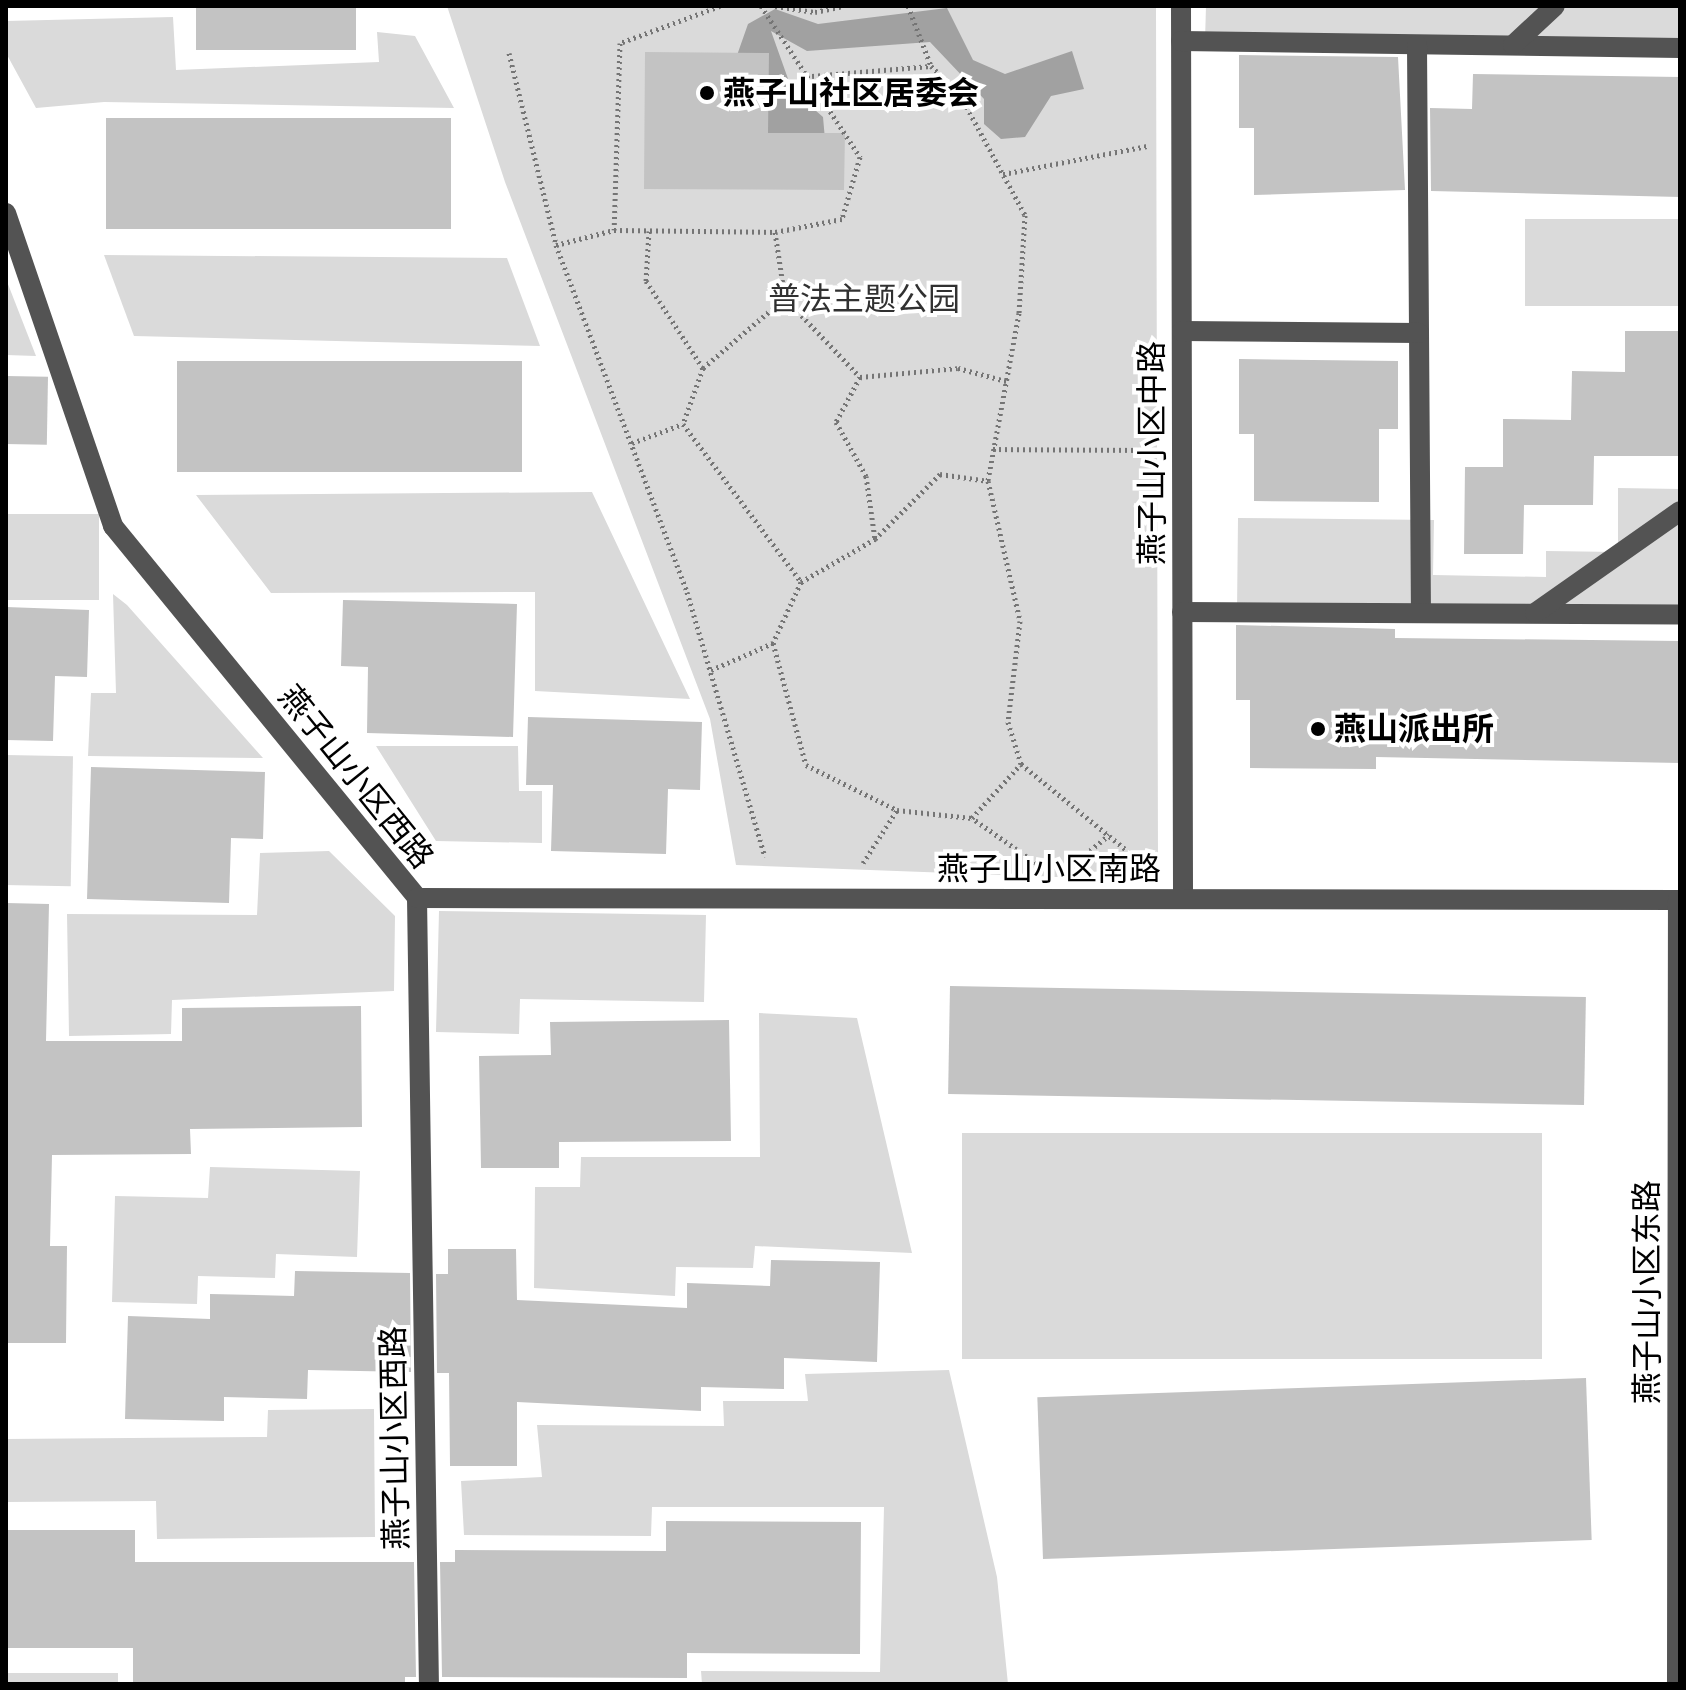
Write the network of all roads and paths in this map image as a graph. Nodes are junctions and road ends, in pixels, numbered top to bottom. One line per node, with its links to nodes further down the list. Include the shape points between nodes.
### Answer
1 (720, 6): 18 (path, via 620,43)
2 (761, 6): 14 (path)
3 (775, 6): 4 (path, via 815,12)
4 (844, 6)
5 (908, 6): 13 (path)
6 (1181, 6): 8 (street, 燕子山小区中路)
7 (1555, 6): 10 (street)
8 (1181, 41): 9 (street); 15 (street, 燕子山小区中路)
9 (1417, 45): 10 (street); 24 (street)
10 (1513, 45): 11 (street)
11 (1680, 48)
12 (509, 53): 21 (path)
13 (931, 66): 14 (path); 16 (path, via 958,91)
14 (811, 76): 20 (path, via 860,157 842,219)
15 (1181, 139): 16 (path); 23 (street, 燕子山小区中路)
16 (1003, 174): 27 (path, via 1025,215)
17 (6, 213): 48 (street, 燕子山小区西路, via 113,526)
18 (614, 230): 19 (path); 21 (path)
19 (649, 231): 20 (path); 25 (path, via 646,281)
20 (775, 232): 22 (path)
21 (556, 245): 29 (path)
22 (785, 298): 25 (path); 26 (path)
23 (1182, 331): 24 (street); 31 (street, 燕子山小区中路)
24 (1419, 333): 37 (street)
25 (703, 368): 28 (path)
26 (860, 377): 27 (path, via 958,368); 34 (path, via 836,422 866,476)
27 (1006, 381): 30 (path)
28 (683, 424): 29 (path); 35 (path)
29 (631, 443): 41 (path)
30 (993, 449): 31 (path); 32 (path)
31 (1182, 451): 36 (street, 燕子山小区中路)
32 (988, 481): 34 (path, via 940,474); 42 (path, via 1020,621 1008,722)
33 (1680, 511): 38 (street)
34 (875, 539): 35 (path)
35 (801, 582): 40 (path)
36 (1182, 612): 37 (street); 50 (street, 燕子山小区中路)
37 (1421, 612): 38 (street)
38 (1535, 613): 39 (street)
39 (1680, 615)
40 (773, 643): 41 (path); 43 (path, via 806,765)
41 (711, 670): 45 (path)
42 (1021, 764): 44 (path); 47 (path, via 1109,835)
43 (897, 810): 44 (path); 49 (path)
44 (972, 818): 46 (path)
45 (765, 857)
46 (1045, 869)
47 (1067, 869)
48 (417, 898): 49 (street, 燕子山小区南路); 52 (street, 燕子山小区西路)
49 (841, 899): 50 (street, 燕子山小区南路)
50 (1183, 899): 51 (street, 燕子山小区南路)
51 (1679, 900): 53 (street, 燕子山小区东路)
52 (429, 1684)
53 (1677, 1684)

